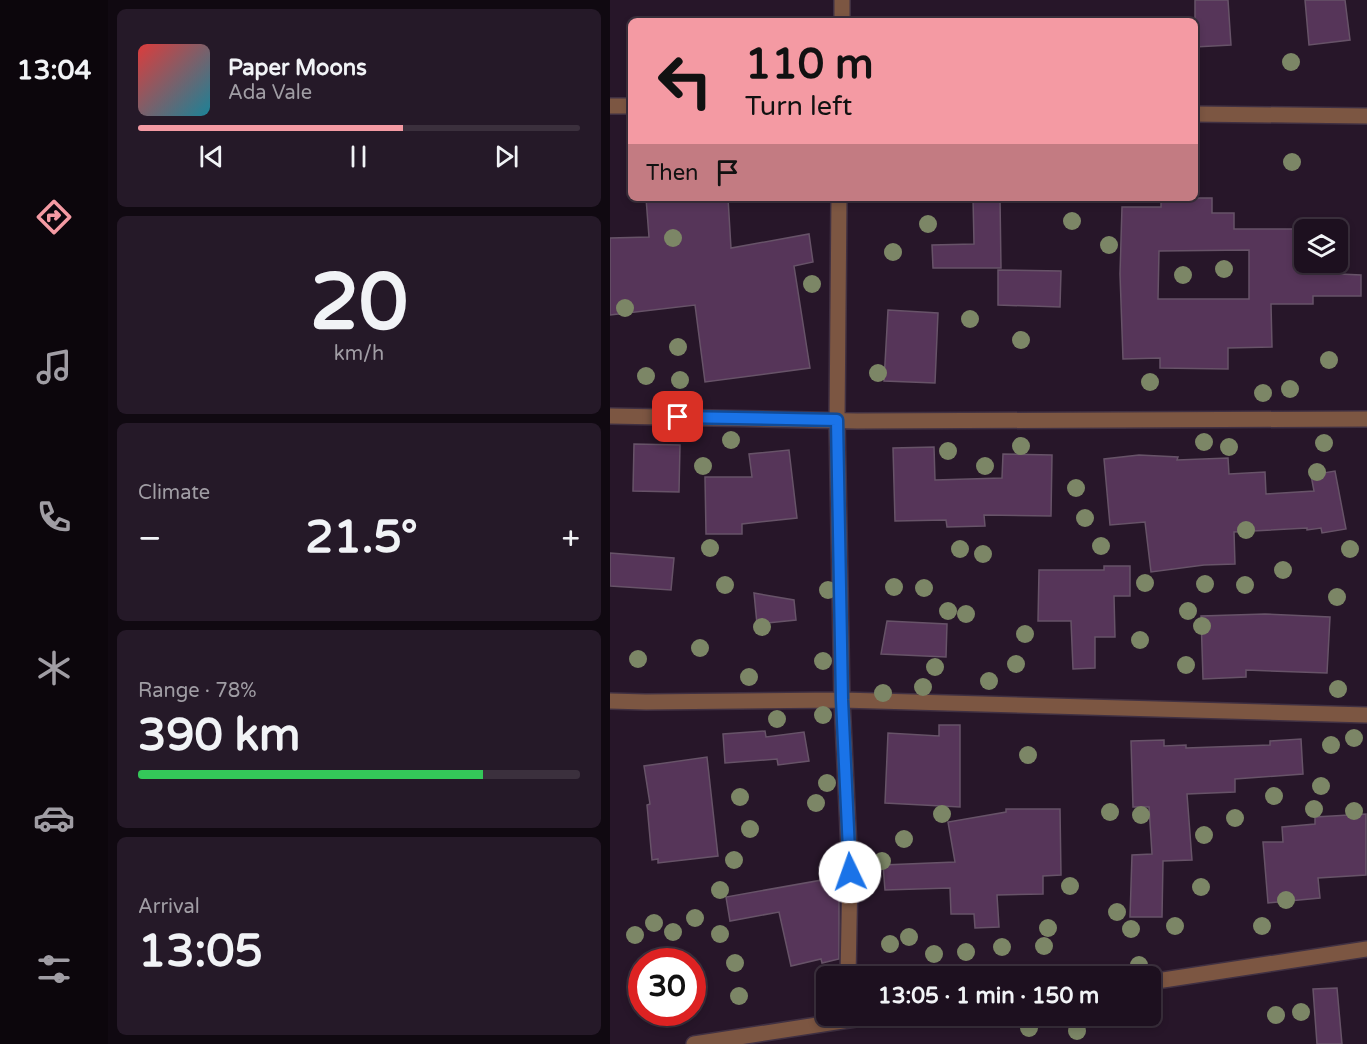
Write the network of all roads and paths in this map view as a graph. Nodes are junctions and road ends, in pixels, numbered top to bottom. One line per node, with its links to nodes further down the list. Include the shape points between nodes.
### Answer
1 (842, 0): 2 (street)
2 (842, 18)
3 (610, 106): 4 (street)
4 (628, 106)
5 (1198, 114): 6 (street)
6 (1366, 116)
7 (839, 201): 10 (street)
8 (610, 416): 10 (street)
9 (1366, 419): 10 (street)
10 (837, 420): 11 (street)
11 (842, 700): 12 (street); 13 (street); 15 (street, via 850,872)
12 (610, 701)
13 (1366, 715)
14 (1366, 949): 16 (street)
15 (848, 966)
16 (1161, 980)
17 (816, 1022): 18 (street)
18 (694, 1044)

